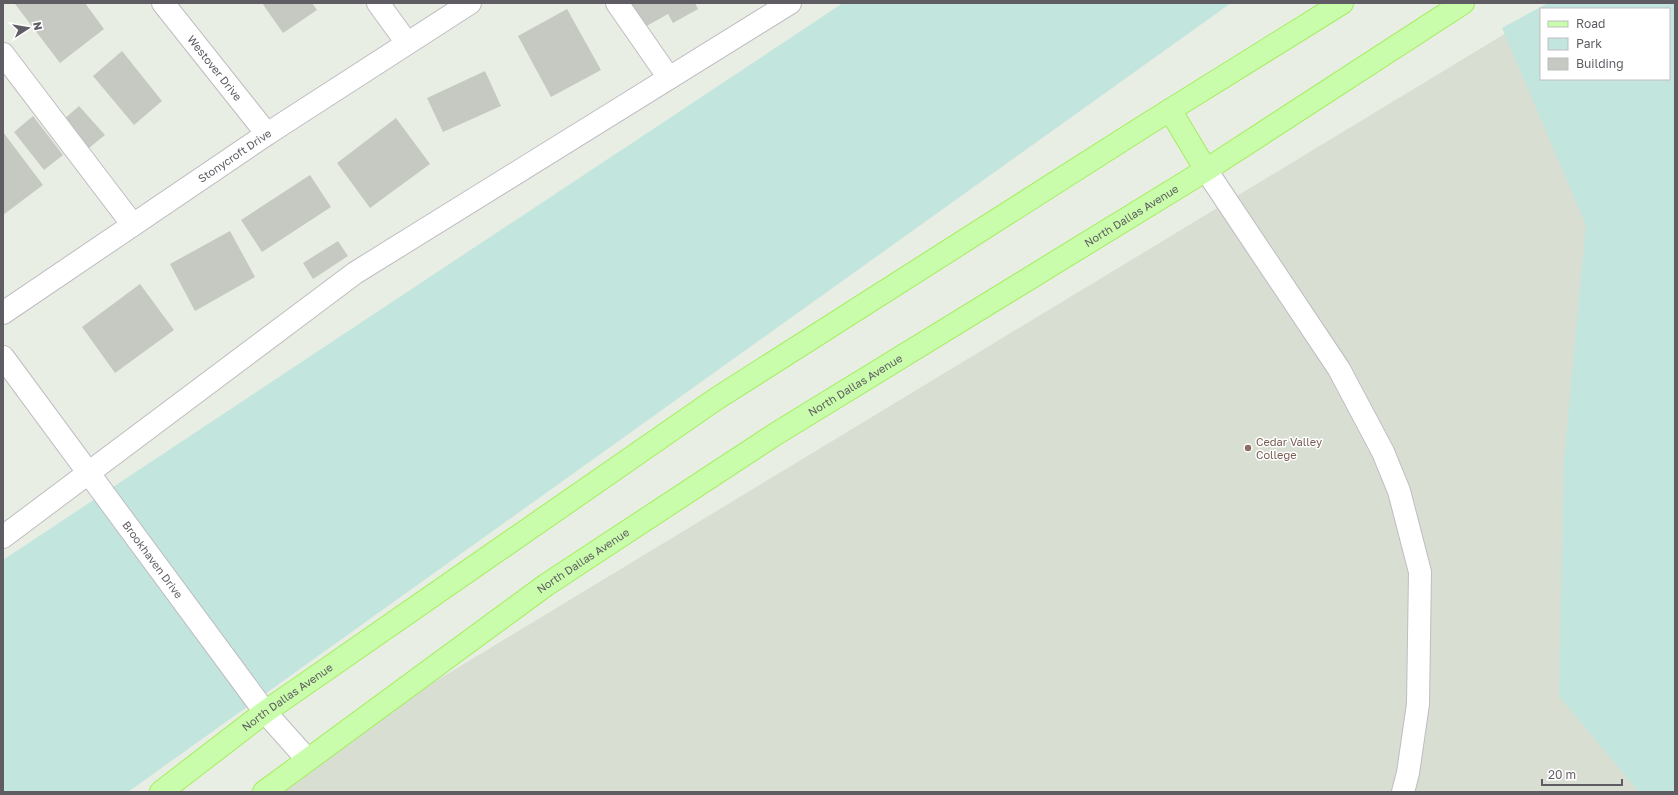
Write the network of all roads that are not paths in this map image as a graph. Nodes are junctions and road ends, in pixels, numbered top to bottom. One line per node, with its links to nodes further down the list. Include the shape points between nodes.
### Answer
1 (163, 3): 12 (street, Westover Drive)
2 (378, 3): 8 (street)
3 (470, 3): 8 (street, Stonycroft Drive)
4 (617, 3): 10 (street)
5 (790, 3): 10 (street)
6 (1342, 3): 11 (main road, North Dallas Avenue)
7 (1463, 3): 13 (main road, North Dallas Avenue)
8 (407, 43): 12 (street, Stonycroft Drive)
9 (3, 54): 14 (street)
10 (669, 78): 17 (street, via 355,273)
11 (1170, 110): 13 (main road); 19 (main road, North Dallas Avenue, via 716,399)
12 (267, 134): 14 (street, Stonycroft Drive)
13 (1206, 170): 20 (main road, North Dallas Avenue, via 774,435 694,487 546,585); 23 (street, via 1339,369 1383,452 1399,491 1420,572 1418,704)
14 (133, 225): 15 (street, Stonycroft Drive)
15 (3, 314)
16 (3, 357): 17 (street, Brookhaven Drive)
17 (88, 472): 18 (street); 19 (street, Brookhaven Drive)
18 (3, 537)
19 (265, 712): 20 (street, Brookhaven Drive); 21 (main road, North Dallas Avenue)
20 (306, 759): 22 (main road, North Dallas Avenue)
21 (160, 792)
22 (264, 792)
23 (1403, 792)

